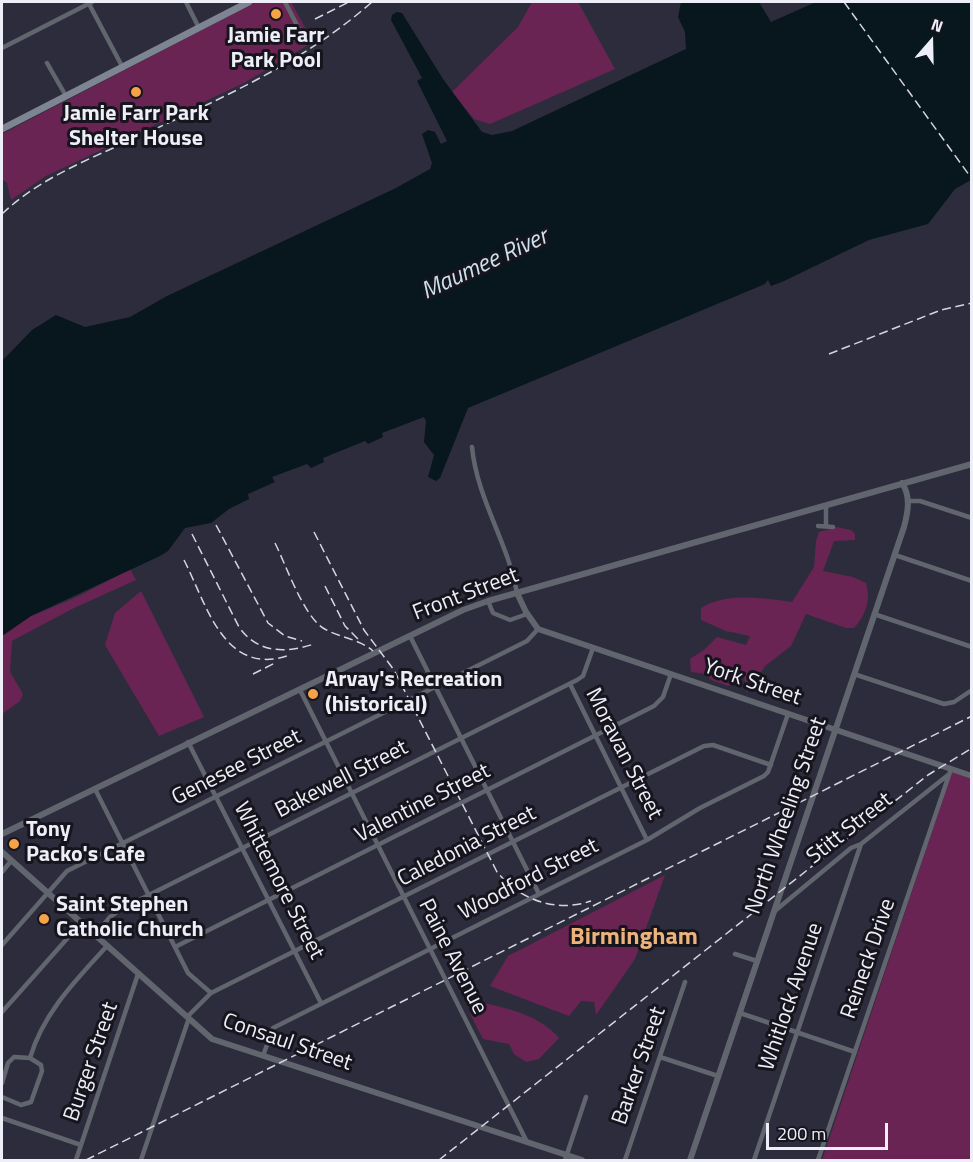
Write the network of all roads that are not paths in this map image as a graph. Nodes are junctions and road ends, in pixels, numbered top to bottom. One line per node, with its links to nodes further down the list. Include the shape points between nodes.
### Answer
1 (89, 2): 7 (street); 9 (street)
2 (186, 2): 5 (street)
3 (249, 2): 5 (main road)
4 (285, 2): 6 (street, via 300,30)
5 (199, 28): 9 (main road)
6 (296, 39)
7 (2, 48)
8 (47, 63): 10 (street)
9 (123, 68): 10 (main road)
10 (66, 96): 11 (main road)
11 (2, 129)
12 (472, 447): 23 (street, via 478,478 509,560)
13 (972, 464): 14 (street, Front Street)
14 (902, 483): 15 (street, North Wheeling Street); 16 (street, Front Street)
15 (908, 501): 17 (street, via 920,501); 21 (street, North Wheeling Street)
16 (826, 506): 19 (street); 23 (street, Front Street)
17 (972, 518)
18 (818, 526): 19 (street)
19 (826, 526): 20 (street)
20 (833, 527)
21 (895, 555): 22 (street); 26 (street, North Wheeling Street)
22 (972, 581)
23 (517, 593): 24 (street, Front Street); 25 (street)
24 (488, 601): 25 (street, via 493,613 510,620); 28 (street, Front Street)
25 (527, 614): 27 (street)
26 (874, 614): 29 (street); 32 (street, North Wheeling Street)
27 (538, 629): 30 (street, York Street); 34 (street, Genesee Street, via 527,640)
28 (410, 636): 34 (street); 35 (street, Front Street)
29 (972, 647)
30 (593, 648): 31 (street, York Street); 33 (street, Bakewell Street, via 583,676)
31 (670, 674): 37 (street, York Street); 39 (street, Valentine Street, via 658,703)
32 (854, 674): 36 (street, via 944,704); 38 (street, North Wheeling Street)
33 (570, 684): 39 (street, Moravan Street); 40 (street, Bakewell Street)
34 (434, 686): 40 (street); 41 (street, Genesee Street)
35 (300, 690): 41 (street, Paine Avenue); 42 (street, Front Street)
36 (972, 690)
37 (788, 714): 38 (street, York Street); 43 (street)
38 (835, 730): 44 (street, York Street); 66 (street, North Wheeling Street)
39 (596, 735): 46 (street, Moravan Street); 48 (street, Valentine Street)
40 (461, 738): 48 (street); 49 (street, Bakewell Street)
41 (325, 741): 49 (street, Paine Avenue); 50 (street, Genesee Street)
42 (188, 742): 47 (street, Front Street); 50 (street, Whittemore Street)
43 (771, 765): 46 (street, Caledonia Street, via 709,745); 52 (street, Woodford Street, via 764,776)
44 (950, 772): 45 (street, York Street); 55 (street, Stitt Street); 84 (street, Reineck Drive)
45 (972, 776)
46 (622, 788): 52 (street, Moravan Street); 53 (street, Caledonia Street)
47 (95, 789): 51 (street, Front Street); 54 (street)
48 (487, 790): 53 (street); 56 (street, Valentine Street)
49 (351, 794): 56 (street, Paine Avenue); 57 (street, Bakewell Street)
50 (216, 796): 54 (street, Genesee Street); 57 (street, Whittemore Street)
51 (2, 834)
52 (647, 840): 62 (street, Woodford Street)
53 (513, 842): 62 (street); 64 (street, Caledonia Street)
54 (122, 844): 61 (street, Genesee Street, via 67,871); 63 (street)
55 (861, 844): 66 (street, Stitt Street); 83 (street, Whitlock Avenue)
56 (378, 845): 64 (street, Paine Avenue); 65 (street, Valentine Street)
57 (242, 848): 63 (street, Bakewell Street); 65 (street, Whittemore Street)
58 (2, 852): 59 (street, Consaul Street)
59 (11, 861): 60 (street); 61 (street, Consaul Street)
60 (2, 872)
61 (47, 893): 67 (street, Consaul Street); 69 (street, Genesee Street)
62 (539, 894): 72 (street, Woodford Street)
63 (148, 896): 68 (street, Bakewell Street, via 116,912); 71 (street)
64 (403, 897): 72 (street, Paine Avenue); 73 (street, Caledonia Street)
65 (268, 900): 71 (street, Valentine Street); 73 (street, Whittemore Street)
66 (773, 912): 75 (street, North Wheeling Street)
67 (81, 922): 68 (street, Consaul Street); 80 (street)
68 (95, 935): 70 (street, Consaul Street)
69 (2, 945)
70 (107, 946): 76 (street, Consaul Street); 87 (street, via 61,997)
71 (175, 947): 78 (street, via 188,973)
72 (430, 949): 79 (street, Woodford Street); 93 (street, Paine Avenue)
73 (295, 952): 78 (street, Caledonia Street); 79 (street, Whittemore Street)
74 (735, 954): 75 (street)
75 (757, 962): 81 (street, North Wheeling Street)
76 (138, 974): 82 (street, Consaul Street); 94 (street, Burger Street)
77 (686, 982): 86 (street, Barker Street)
78 (211, 993): 82 (street, Caledonia Street)
79 (321, 1004): 85 (street, Woodford Street, via 273,1028)
80 (2, 1012)
81 (740, 1013): 83 (street); 88 (street, North Wheeling Street)
82 (188, 1017): 85 (street, Consaul Street, via 212,1039); 97 (street)
83 (797, 1032): 84 (street); 101 (street, Whitlock Avenue)
84 (855, 1052): 102 (street, Reineck Drive)
85 (263, 1056): 93 (street, Consaul Street)
86 (660, 1057): 88 (street); 99 (street, Barker Street)
87 (30, 1058): 89 (street, via 11,1059); 90 (street, via 42,1067 31,1102 21,1105)
88 (718, 1076): 100 (street, North Wheeling Street)
89 (2, 1083)
90 (2, 1097)
91 (586, 1097): 95 (street)
92 (2, 1118): 94 (street)
93 (527, 1142): 95 (street, Consaul Street)
94 (81, 1145): 96 (street, Burger Street)
95 (566, 1158): 98 (street, Consaul Street)
96 (76, 1161)
97 (141, 1161)
98 (582, 1161)
99 (625, 1161)
100 (690, 1161)
101 (754, 1161)
102 (818, 1161)

